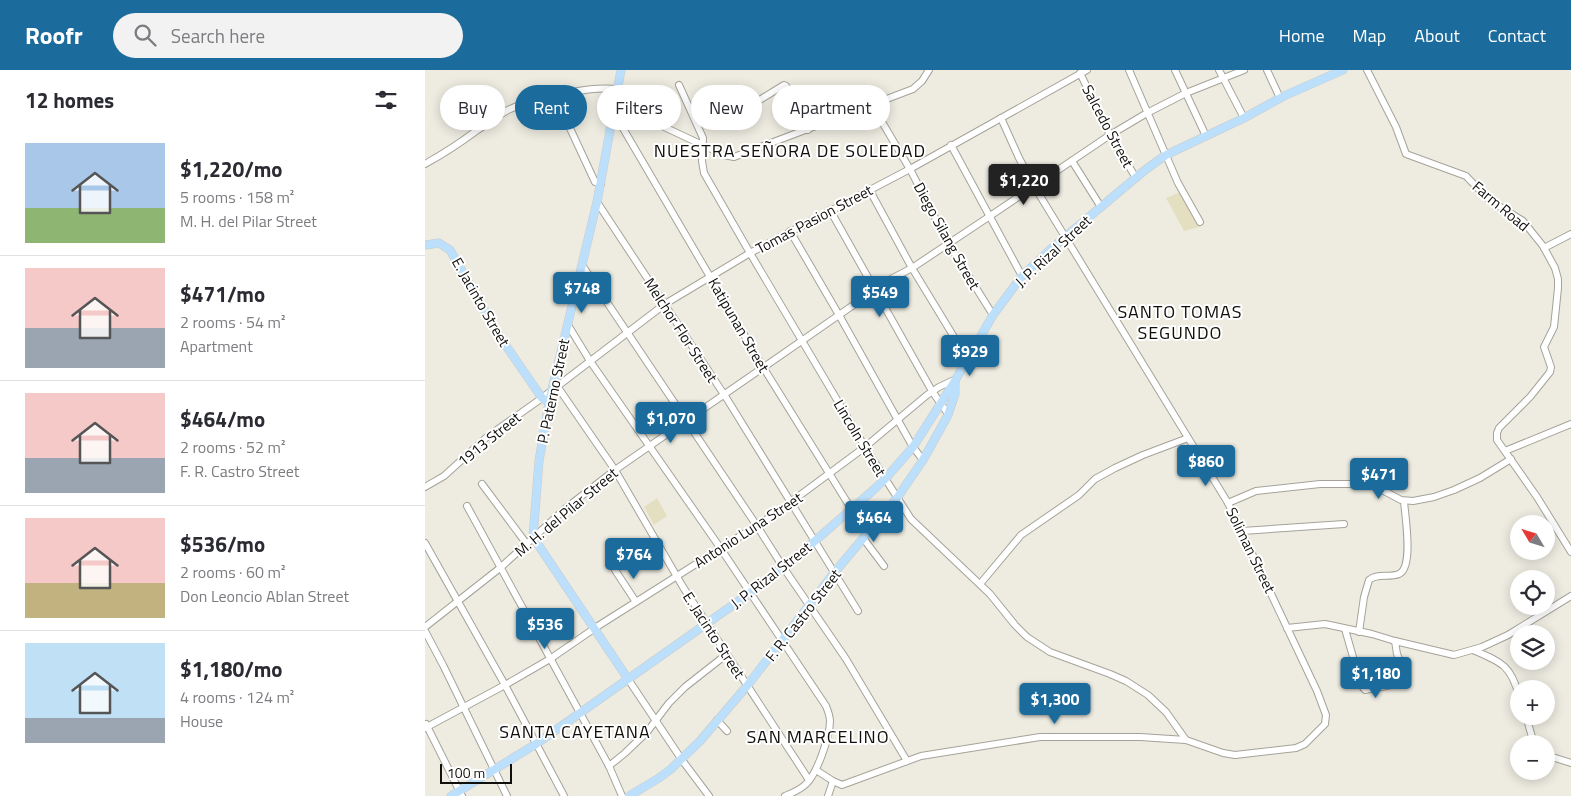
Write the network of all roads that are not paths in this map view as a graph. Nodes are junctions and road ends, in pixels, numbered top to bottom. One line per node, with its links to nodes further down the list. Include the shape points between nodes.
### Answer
1 (621, 70): 13 (main road, P. Paterno Street)
2 (929, 70): 16 (street, via 913,89)
3 (1087, 70): 11 (street, Tomas Pasion Street)
4 (1129, 70): 19 (street)
5 (1175, 70): 15 (street)
6 (1219, 70): 12 (street)
7 (1244, 70): 12 (street, M. H. del Pilar Street)
8 (1267, 70): 17 (street)
9 (1343, 70): 17 (main road, J. P. Rizal Street)
10 (1367, 70): 50 (street, Farm Road, via 1406,154 1465,176 1489,200 1523,221)
11 (1080, 74): 20 (street, Tomas Pasion Street); 28 (street, Salcedo Street)
12 (1224, 79): 15 (street, M. H. del Pilar Street); 21 (street)
13 (619, 85)
14 (681, 89): 31 (street, Lincoln Street, via 703,138)
15 (1186, 93): 19 (street, M. H. del Pilar Street); 29 (street)
16 (890, 98)
17 (1280, 98): 21 (main road, J. P. Rizal Street)
18 (515, 108): 34 (street)
19 (1147, 113): 28 (street, M. H. del Pilar Street); 32 (street)
20 (1001, 118): 30 (street, Tomas Pasion Street); 38 (street, Soliman Street)
21 (1244, 118): 29 (main road, J. P. Rizal Street)
22 (571, 130): 37 (street, via 595,182)
23 (611, 130): 37 (main road, P. Paterno Street)
24 (624, 130): 55 (street, Katipunan Street)
25 (669, 130): 31 (street)
26 (808, 130): 31 (street, via 734,157)
27 (886, 130): 35 (street, Diego Silang Street)
28 (1110, 135): 33 (street, M. H. del Pilar Street); 36 (street, Salcedo Street)
29 (1205, 136): 32 (main road, J. P. Rizal Street)
30 (951, 145): 35 (street, Tomas Pasion Street); 43 (street)
31 (703, 146): 51 (street, Lincoln Street, via 703,170)
32 (1166, 155): 36 (main road, J. P. Rizal Street); 44 (street)
33 (1072, 161): 38 (street, M. H. del Pilar Street); 41 (street)
34 (425, 164)
35 (909, 169): 39 (street, Tomas Pasion Street); 48 (street, Diego Silang Street)
36 (1135, 178): 41 (main road, J. P. Rizal Street)
37 (601, 184): 40 (main road, P. Paterno Street)
38 (1034, 186): 43 (street, M. H. del Pilar Street); 47 (street, Soliman Street)
39 (869, 189): 42 (street, Tomas Pasion Street); 53 (street)
40 (597, 202): 52 (main road, P. Paterno Street); 57 (street, Melchor Flor Street)
41 (1101, 207): 47 (main road, J. P. Rizal Street)
42 (831, 210): 45 (street, Tomas Pasion Street); 56 (street)
43 (990, 216): 48 (street, M. H. del Pilar Street); 54 (street)
44 (1200, 222)
45 (790, 232): 51 (street, Tomas Pasion Street); 58 (street)
46 (1571, 234): 50 (street)
47 (1065, 237): 54 (main road, J. P. Rizal Street); 76 (street, Soliman Street)
48 (948, 243): 53 (street, M. H. del Pilar Street); 59 (street, Diego Silang Street)
49 (425, 245): 70 (main road, E. Jacinto Street, via 439,242 450,250 500,337)
50 (1544, 248): 80 (street, Farm Road, via 1558,279 1553,327 1544,347 1551,369 1530,398 1499,428 1497,440)
51 (750, 254): 55 (street, Tomas Pasion Street); 62 (street, Lincoln Street)
52 (582, 265): 60 (main road, P. Paterno Street); 61 (street)
53 (912, 268): 56 (street, M. H. del Pilar Street); 63 (street)
54 (1022, 276): 59 (main road, J. P. Rizal Street)
55 (711, 277): 57 (street, Tomas Pasion Street); 65 (street, Katipunan Street)
56 (876, 290): 58 (street, M. H. del Pilar Street); 68 (street)
57 (665, 304): 61 (street, Tomas Pasion Street); 69 (street, Melchor Flor Street)
58 (839, 315): 62 (street, M. H. del Pilar Street); 73 (street)
59 (993, 315): 63 (main road, J. P. Rizal Street)
60 (568, 325): 64 (street); 67 (main road, P. Paterno Street)
61 (627, 332): 64 (street, Tomas Pasion Street); 74 (street)
62 (802, 340): 65 (street, M. H. del Pilar Street); 78 (street, Lincoln Street)
63 (968, 360): 66 (main road, J. P. Rizal Street)
64 (590, 361): 67 (street, Tomas Pasion Street); 77 (street)
65 (763, 367): 69 (street, M. H. del Pilar Street); 84 (street, Katipunan Street)
66 (956, 379): 68 (street, Antonio Luna Street); 71 (main road, J. P. Rizal Street); 72 (main road, F. R. Castro Street)
67 (555, 388): 70 (main road, P. Paterno Street); 83 (street, E. Jacinto Street)
68 (932, 391): 71 (street); 73 (street, Antonio Luna Street)
69 (723, 394): 74 (street, M. H. del Pilar Street); 90 (street, Melchor Flor Street)
70 (545, 400): 87 (street, 1913 Street, via 487,437 444,476); 98 (main road, P. Paterno Street)
71 (940, 404): 72 (street); 79 (main road, J. P. Rizal Street)
72 (948, 414): 82 (main road, F. R. Castro Street)
73 (898, 420): 78 (street, Antonio Luna Street); 79 (street)
74 (685, 421): 77 (street, M. H. del Pilar Street); 95 (street)
75 (1571, 424): 80 (street)
76 (1188, 438): 91 (street, Soliman Street); 110 (street, via 1115,468 1090,482 1079,495 1021,535)
77 (650, 446): 83 (street, M. H. del Pilar Street); 102 (street)
78 (865, 447): 84 (street, Antonio Luna Street); 85 (street, Lincoln Street)
79 (913, 447): 82 (street); 85 (main road, J. P. Rizal Street)
80 (1505, 451): 81 (street, Farm Road)
81 (1511, 459): 89 (street, via 1454,490 1434,497); 103 (street, Farm Road)
82 (923, 460): 88 (main road, F. R. Castro Street)
83 (615, 470): 98 (street, M. H. del Pilar Street); 109 (street, E. Jacinto Street)
84 (830, 474): 90 (street, Antonio Luna Street); 93 (street, Katipunan Street)
85 (885, 479): 88 (street, Lincoln Street); 93 (main road, J. P. Rizal Street)
86 (482, 484): 101 (street)
87 (425, 487)
88 (897, 498): 97 (main road, F. R. Castro Street); 110 (street, Lincoln Street, via 911,518)
89 (1404, 501): 91 (street, via 1371,484 1329,484 1256,492); 123 (street, via 1409,553 1406,567 1400,574 1369,580)
90 (792, 503): 95 (street, Antonio Luna Street); 99 (street, Melchor Flor Street)
91 (1229, 503): 96 (street, Soliman Street)
92 (467, 506): 106 (street)
93 (852, 510): 97 (street, Katipunan Street); 99 (main road, J. P. Rizal Street)
94 (1344, 524): 96 (street)
95 (757, 526): 102 (street, Antonio Luna Street); 105 (street)
96 (1242, 532): 119 (street, Soliman Street)
97 (866, 536): 104 (street, Katipunan Street); 108 (main road, F. R. Castro Street)
98 (533, 537): 101 (street, M. H. del Pilar Street); 120 (main road)
99 (815, 541): 105 (main road, J. P. Rizal Street); 108 (street, Melchor Flor Street)
100 (425, 543): 113 (street)
101 (526, 543): 106 (street, M. H. del Pilar Street)
102 (721, 549): 109 (street, Antonio Luna Street); 111 (street)
103 (1571, 552)
104 (884, 566)
105 (783, 567): 111 (main road, J. P. Rizal Street); 115 (street)
106 (500, 568): 113 (street, M. H. del Pilar Street); 128 (street)
107 (615, 570): 114 (street)
108 (834, 573): 115 (main road, F. R. Castro Street); 116 (street, Melchor Flor Street)
109 (677, 576): 114 (street, Antonio Luna Street); 117 (street, E. Jacinto Street)
110 (980, 584): 139 (street, Lincoln Street, via 1032,640 1050,652 1126,681 1148,695 1166,712)
111 (750, 593): 117 (main road, J. P. Rizal Street); 125 (street)
112 (1571, 596): 126 (street, via 1508,635)
113 (457, 602): 118 (street, M. H. del Pilar Street); 131 (street)
114 (636, 602): 120 (street, Antonio Luna Street)
115 (810, 605): 125 (main road, F. R. Castro Street); 143 (street)
116 (858, 611)
117 (707, 623): 127 (street, E. Jacinto Street); 129 (main road, J. P. Rizal Street)
118 (425, 627)
119 (1287, 628): 121 (street, via 1320,624); 139 (street, Soliman Street, via 1317,690 1326,715 1323,728 1297,748 1235,755)
120 (594, 629): 128 (street, Antonio Luna Street); 129 (main road)
121 (1345, 629): 123 (street); 124 (street, via 1365,690 1402,683 1406,679)
122 (425, 631): 133 (street)
123 (1359, 632): 124 (street)
124 (1395, 641): 126 (street, via 1454,655)
125 (783, 642): 132 (main road, F. R. Castro Street); 147 (street, via 826,706 831,720)
126 (1473, 650): 130 (street, via 1504,666)
127 (727, 654): 132 (street, E. Jacinto Street); 136 (street, via 685,687)
128 (550, 660): 131 (street, Antonio Luna Street); 134 (street)
129 (628, 678): 134 (main road, J. P. Rizal Street); 136 (street)
130 (1513, 680)
131 (505, 686): 133 (street, Antonio Luna Street); 140 (street)
132 (747, 686): 135 (main road, F. R. Castro Street); 148 (street, E. Jacinto Street)
133 (464, 707): 137 (street, Antonio Luna Street); 146 (street)
134 (580, 713): 140 (main road, J. P. Rizal Street); 145 (street)
135 (717, 720): 138 (street); 142 (main road, F. R. Castro Street)
136 (656, 721): 142 (street); 145 (street)
137 (426, 726): 150 (street)
138 (727, 731)
139 (1186, 740): 143 (street, via 1040,736 933,753)
140 (536, 744): 146 (main road, J. P. Rizal Street); 153 (street)
141 (1555, 758): 144 (street)
142 (682, 760): 155 (main road, F. R. Castro Street); 156 (street)
143 (907, 761): 149 (street, via 846,784 839,785)
144 (1571, 764)
145 (609, 766): 154 (street)
146 (495, 770): 150 (main road, J. P. Rizal Street); 152 (street)
147 (816, 770): 148 (street); 149 (street)
148 (809, 780): 157 (street)
149 (833, 781): 158 (street)
150 (461, 794): 151 (main road, J. P. Rizal Street)
151 (451, 796)
152 (507, 796)
153 (564, 796)
154 (622, 796)
155 (629, 796)
156 (709, 796)
157 (785, 796)
158 (829, 796)

